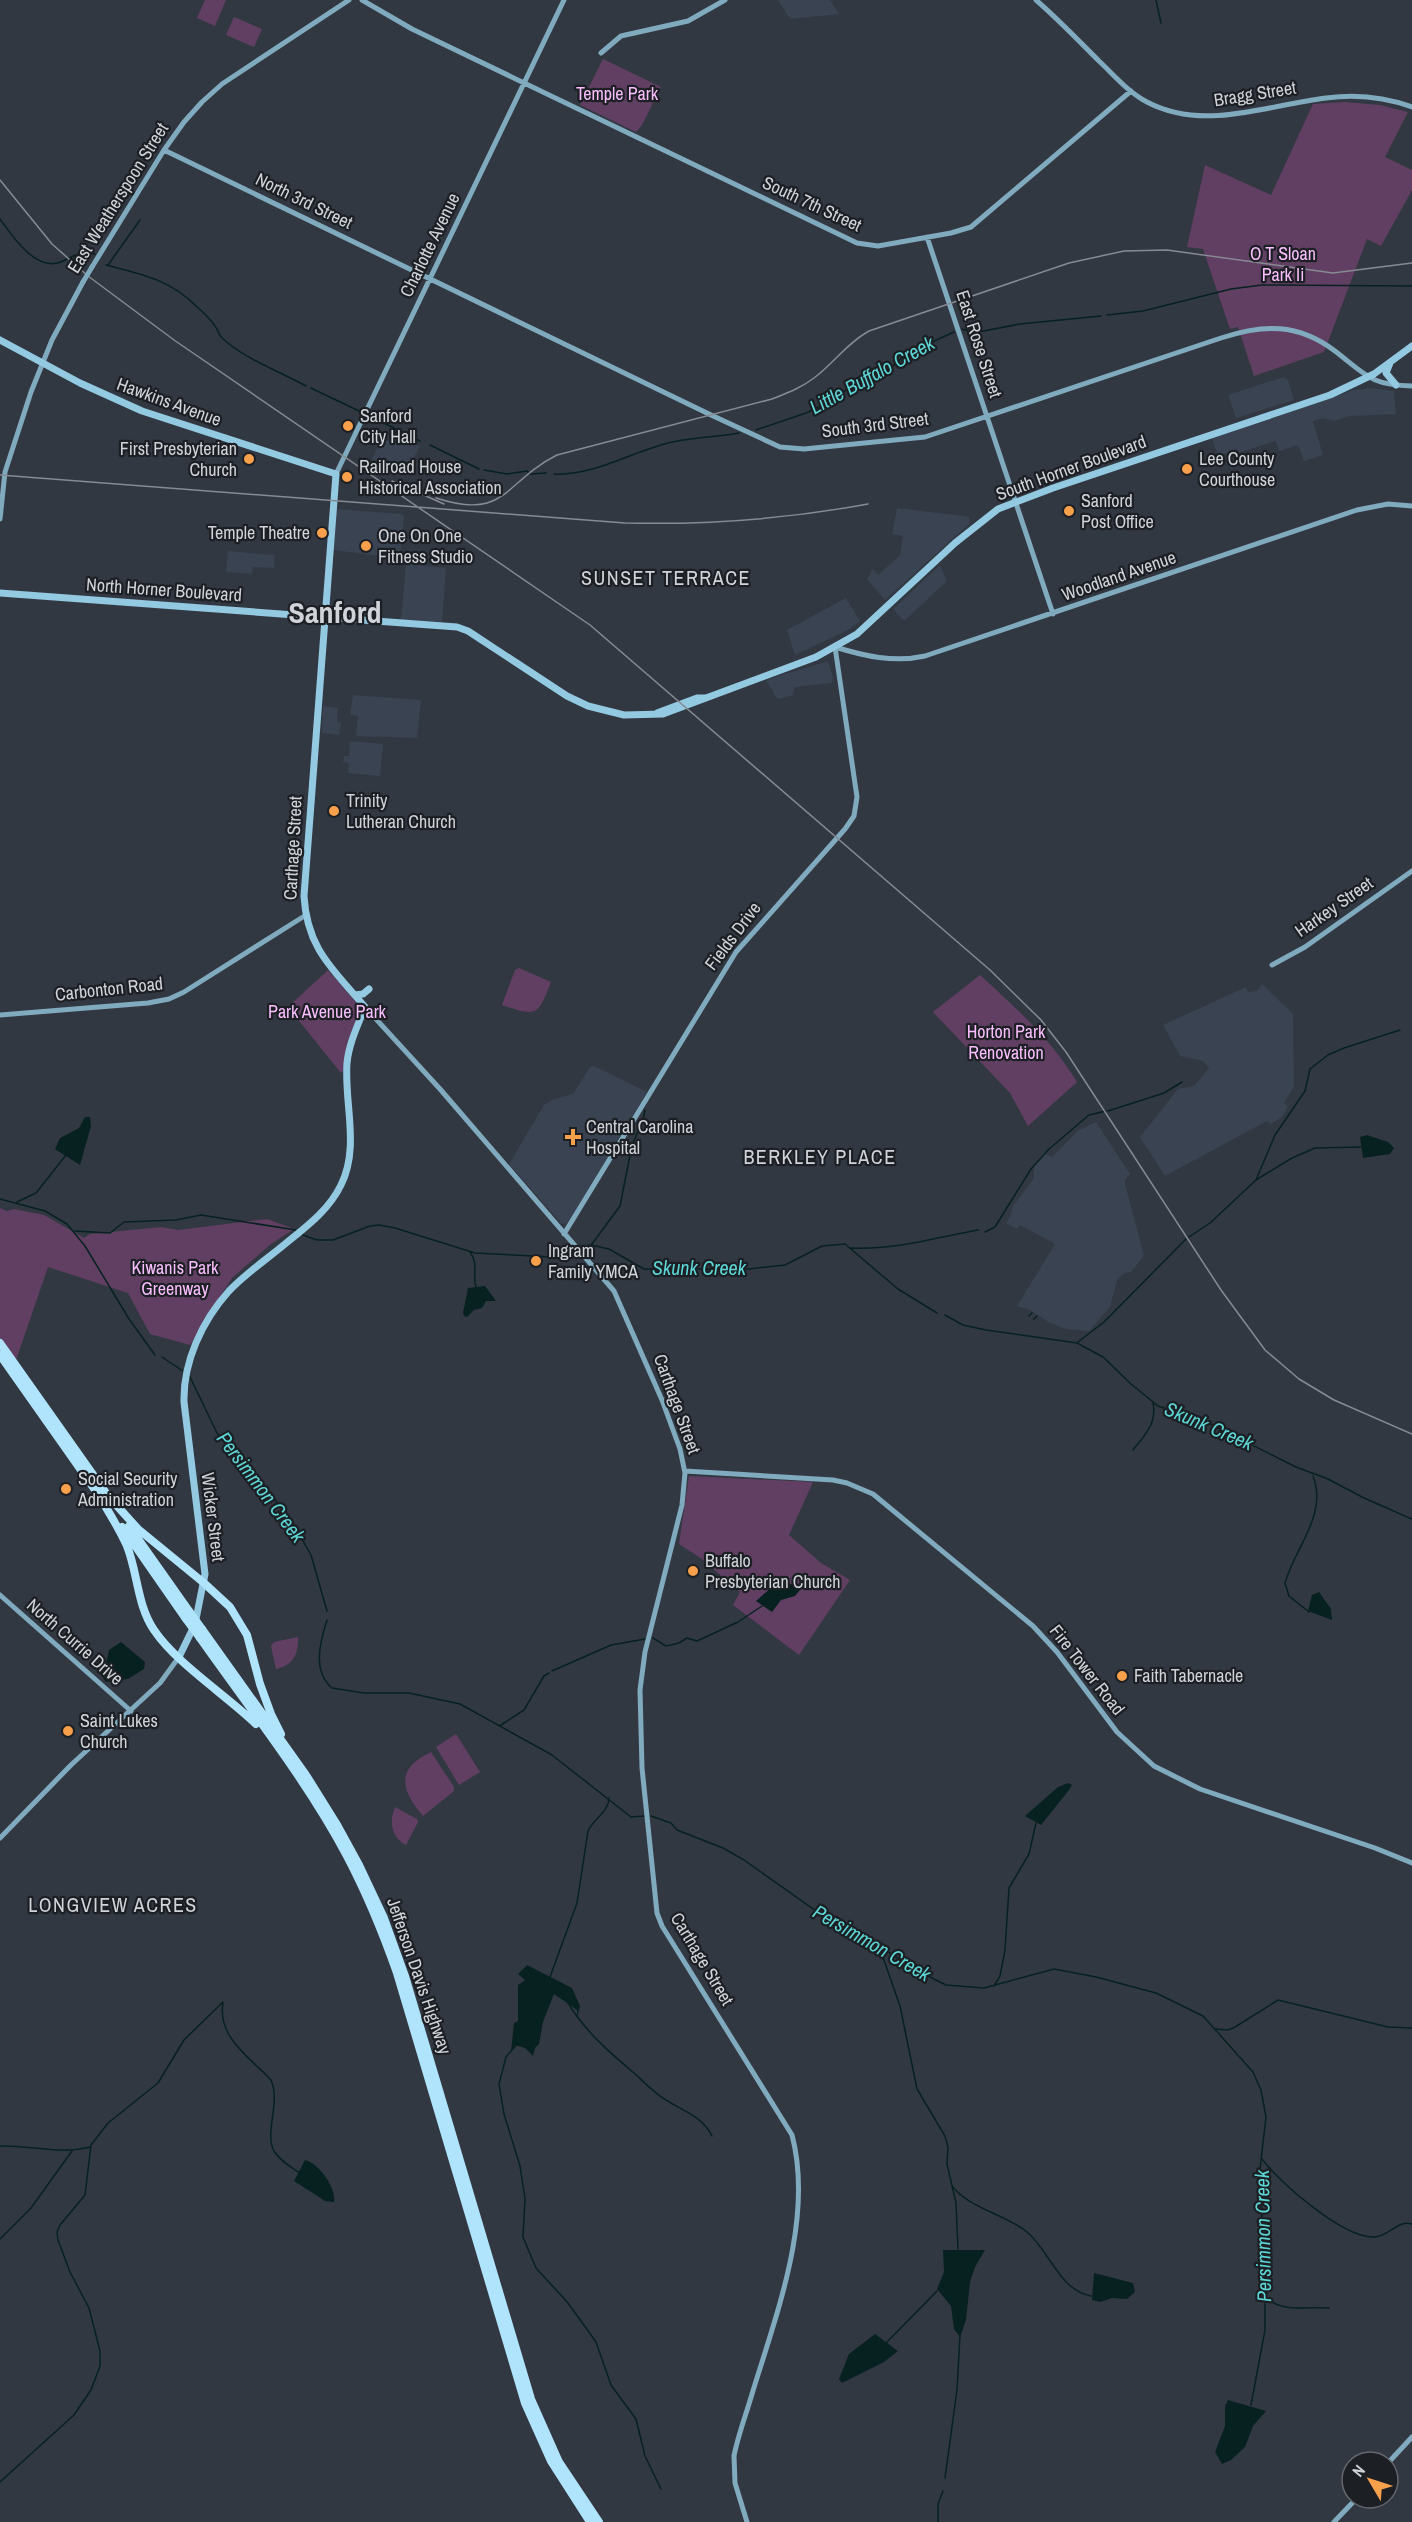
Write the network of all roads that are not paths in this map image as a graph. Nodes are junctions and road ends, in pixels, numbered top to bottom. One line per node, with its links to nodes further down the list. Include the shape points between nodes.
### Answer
1 (349, 0): 6 (street, East Weatherspoon Street)
2 (362, 0): 8 (street, South 7th Street)
3 (564, 0): 8 (street, Charlotte Avenue)
4 (725, 0): 7 (street, via 688,21 621,36)
5 (1036, 0): 9 (street, Bragg Street)
6 (343, 2): 11 (street, East Weatherspoon Street, via 222,84 184,122)
7 (601, 53)
8 (525, 83): 12 (street, South 7th Street, via 857,243 874,246); 13 (street, Charlotte Avenue)
9 (1131, 91): 10 (street, Bragg Street, via 1161,108 1197,116 1224,116 1348,96 1384,99); 12 (street, South 7th Street, via 975,224)
10 (1412, 107)
11 (164, 150): 13 (street, North 3rd Street); 16 (street, East Weatherspoon Street, bridge, via 83,282)
12 (927, 237): 21 (street, East Rose Street)
13 (430, 278): 21 (street, South 3rd Street, via 786,448 922,438); 22 (street, Charlotte Avenue)
14 (0, 340): 16 (main road, Hawkins Avenue)
15 (1412, 346): 17 (main road, South Horner Boulevard)
16 (42, 362): 22 (main road, Hawkins Avenue, via 142,411); 26 (street, East Weatherspoon Street, via 3,482)
17 (1391, 362): 18 (main road, South Horner Boulevard); 19 (main road, via 1386,374)
18 (1367, 377): 19 (street, via 1382,384); 21 (street, South 3rd Street, via 1311,337 1284,329 1257,328); 23 (main road, South Horner Boulevard, via 1329,395)
19 (1398, 385): 20 (street)
20 (1412, 386)
21 (987, 417): 23 (street, East Rose Street)
22 (336, 474): 24 (main road, Charlotte Avenue)
23 (1015, 502): 28 (street, East Rose Street); 30 (main road, South Horner Boulevard, via 983,519 861,631)
24 (335, 506): 29 (main road, Carthage Street)
25 (1412, 506): 28 (street, Woodland Avenue, via 1388,504 1357,510)
26 (0, 519)
27 (0, 593): 29 (main road, North Horner Boulevard)
28 (1053, 614): 30 (street, Woodland Avenue, via 909,659 884,658)
29 (325, 616): 30 (main road, South Horner Boulevard, via 457,627 567,696 624,715 663,714 683,708); 32 (main road, Carthage Street, via 304,885)
30 (835, 647): 38 (street, Fields Drive, via 854,767 854,816 736,952)
31 (1412, 871): 33 (street, Harkey Street)
32 (306, 915): 35 (main road, Carthage Street, via 315,944); 37 (street, Carbonton Road, via 169,999)
33 (1272, 965)
34 (369, 989): 35 (main road)
35 (355, 995): 36 (main road, Carthage Street)
36 (365, 1007): 38 (street, Carthage Street); 44 (main road, Wicker Street, via 350,1045 348,1166 341,1185 313,1222 230,1290 208,1321 185,1375 185,1416 205,1565)
37 (0, 1015)
38 (564, 1234): 41 (street, Carthage Street, via 614,1291 624,1310 669,1416)
39 (0, 1343): 43 (highway, Jefferson Davis Highway)
40 (0, 1355): 42 (highway, Jefferson Davis Highway)
41 (685, 1471): 53 (street, Fire Tower Road, via 833,1480 873,1494 1033,1626 1058,1652 1116,1732 1154,1766 1200,1789); 60 (street, Carthage Street, via 682,1504 645,1652 640,1690 642,1768 657,1913 792,2135 798,2166 790,2260 734,2456 735,2483)
42 (98, 1494): 46 (highway, Jefferson Davis Highway); 48 (highway, via 127,1546 153,1629)
43 (109, 1497): 44 (highway, via 138,1529); 46 (highway, Jefferson Davis Highway)
44 (204, 1583): 48 (main road, Wicker Street, via 195,1624); 51 (highway, via 239,1619 271,1714)
45 (0, 1595): 49 (street, North Currie Drive)
46 (188, 1615): 47 (highway, Jefferson Davis Highway, bridge)
47 (201, 1634): 50 (highway, Jefferson Davis Highway); 51 (highway, Jefferson Davis Highway)
48 (179, 1658): 49 (street, Wicker Street); 50 (highway, via 235,1704)
49 (131, 1710): 52 (street, Wicker Street)
50 (284, 1757): 56 (highway, Jefferson Davis Highway, via 337,1839 380,1926 398,1974 518,2382 537,2432)
51 (306, 1775): 56 (highway, Jefferson Davis Highway, via 359,1865 395,1947 522,2373)
52 (0, 1838)
53 (1412, 1863)
54 (1412, 2437): 55 (street)
55 (1400, 2450)
56 (569, 2485): 58 (highway, Jefferson Davis Highway); 59 (highway, Jefferson Davis Highway)
57 (1345, 2510): 61 (street)
58 (590, 2522)
59 (598, 2522)
60 (747, 2522)
61 (1334, 2522)

